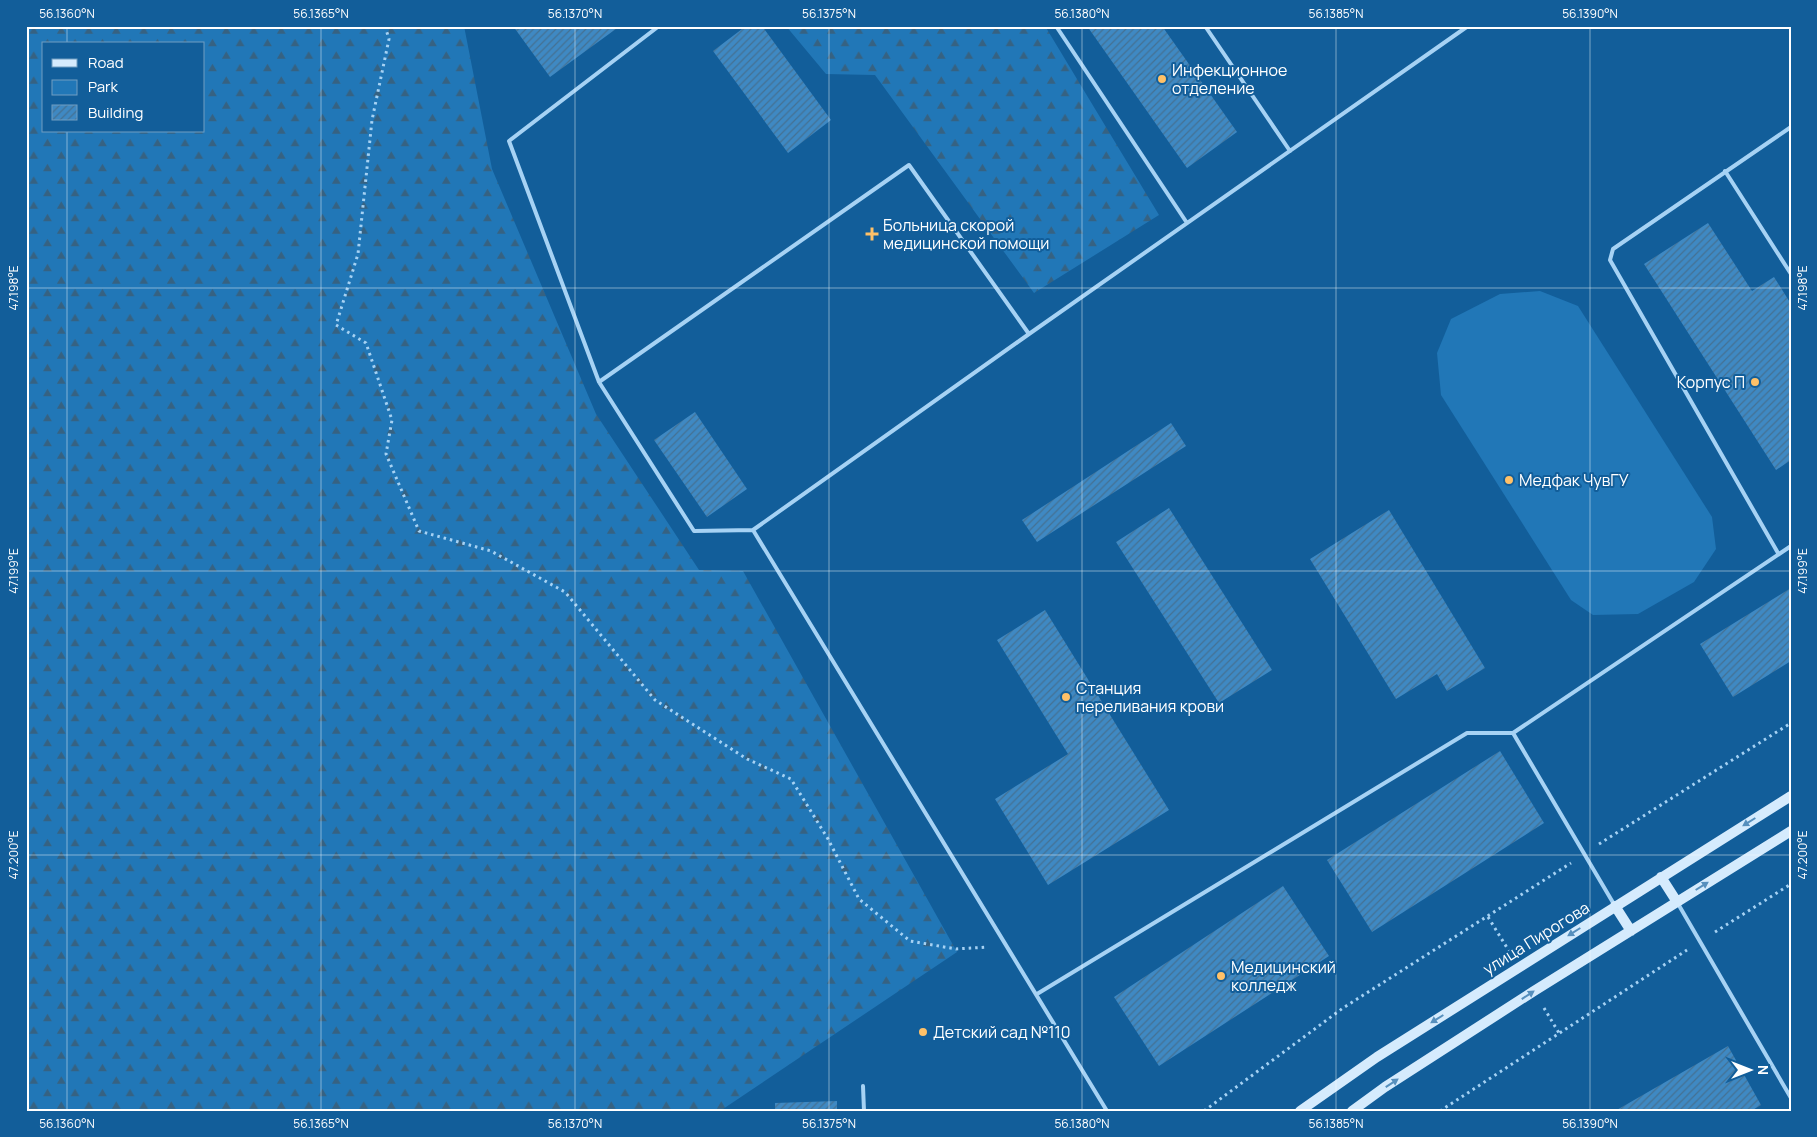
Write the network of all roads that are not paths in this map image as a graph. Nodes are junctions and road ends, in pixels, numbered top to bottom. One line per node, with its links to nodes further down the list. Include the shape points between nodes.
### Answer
1 (659, 26): 11 (lane, via 510,141)
2 (1056, 26): 8 (lane)
3 (1205, 26): 6 (lane)
4 (1468, 26): 6 (lane)
5 (1791, 127): 7 (lane)
6 (1290, 151): 8 (lane)
7 (1725, 171): 9 (lane); 14 (lane, via 1613,249 1610,260)
8 (1187, 223): 10 (lane)
9 (1791, 274)
10 (1029, 334): 11 (lane, via 909,165); 12 (lane)
11 (599, 382): 12 (lane, via 694,530)
12 (753, 530): 22 (lane)
13 (1791, 546): 14 (lane)
14 (1778, 554): 15 (lane)
15 (1513, 733): 20 (lane); 22 (lane, via 1467,733)
16 (1791, 796): 18 (main road, улица Пирогова, one-way to 18)
17 (1791, 831): 19 (main road, one-way to 17)
18 (1662, 876): 19 (main road); 20 (main road, улица Пирогова)
19 (1677, 902): 21 (main road); 24 (lane)
20 (1615, 906): 21 (main road); 27 (main road, улица Пирогова, one-way to 27, via 1377,1057)
21 (1632, 931): 28 (main road, one-way to 21)
22 (1037, 994): 26 (lane)
23 (863, 1086): 25 (lane)
24 (1791, 1098)
25 (864, 1111)
26 (1107, 1111)
27 (1300, 1111)
28 (1352, 1111)

